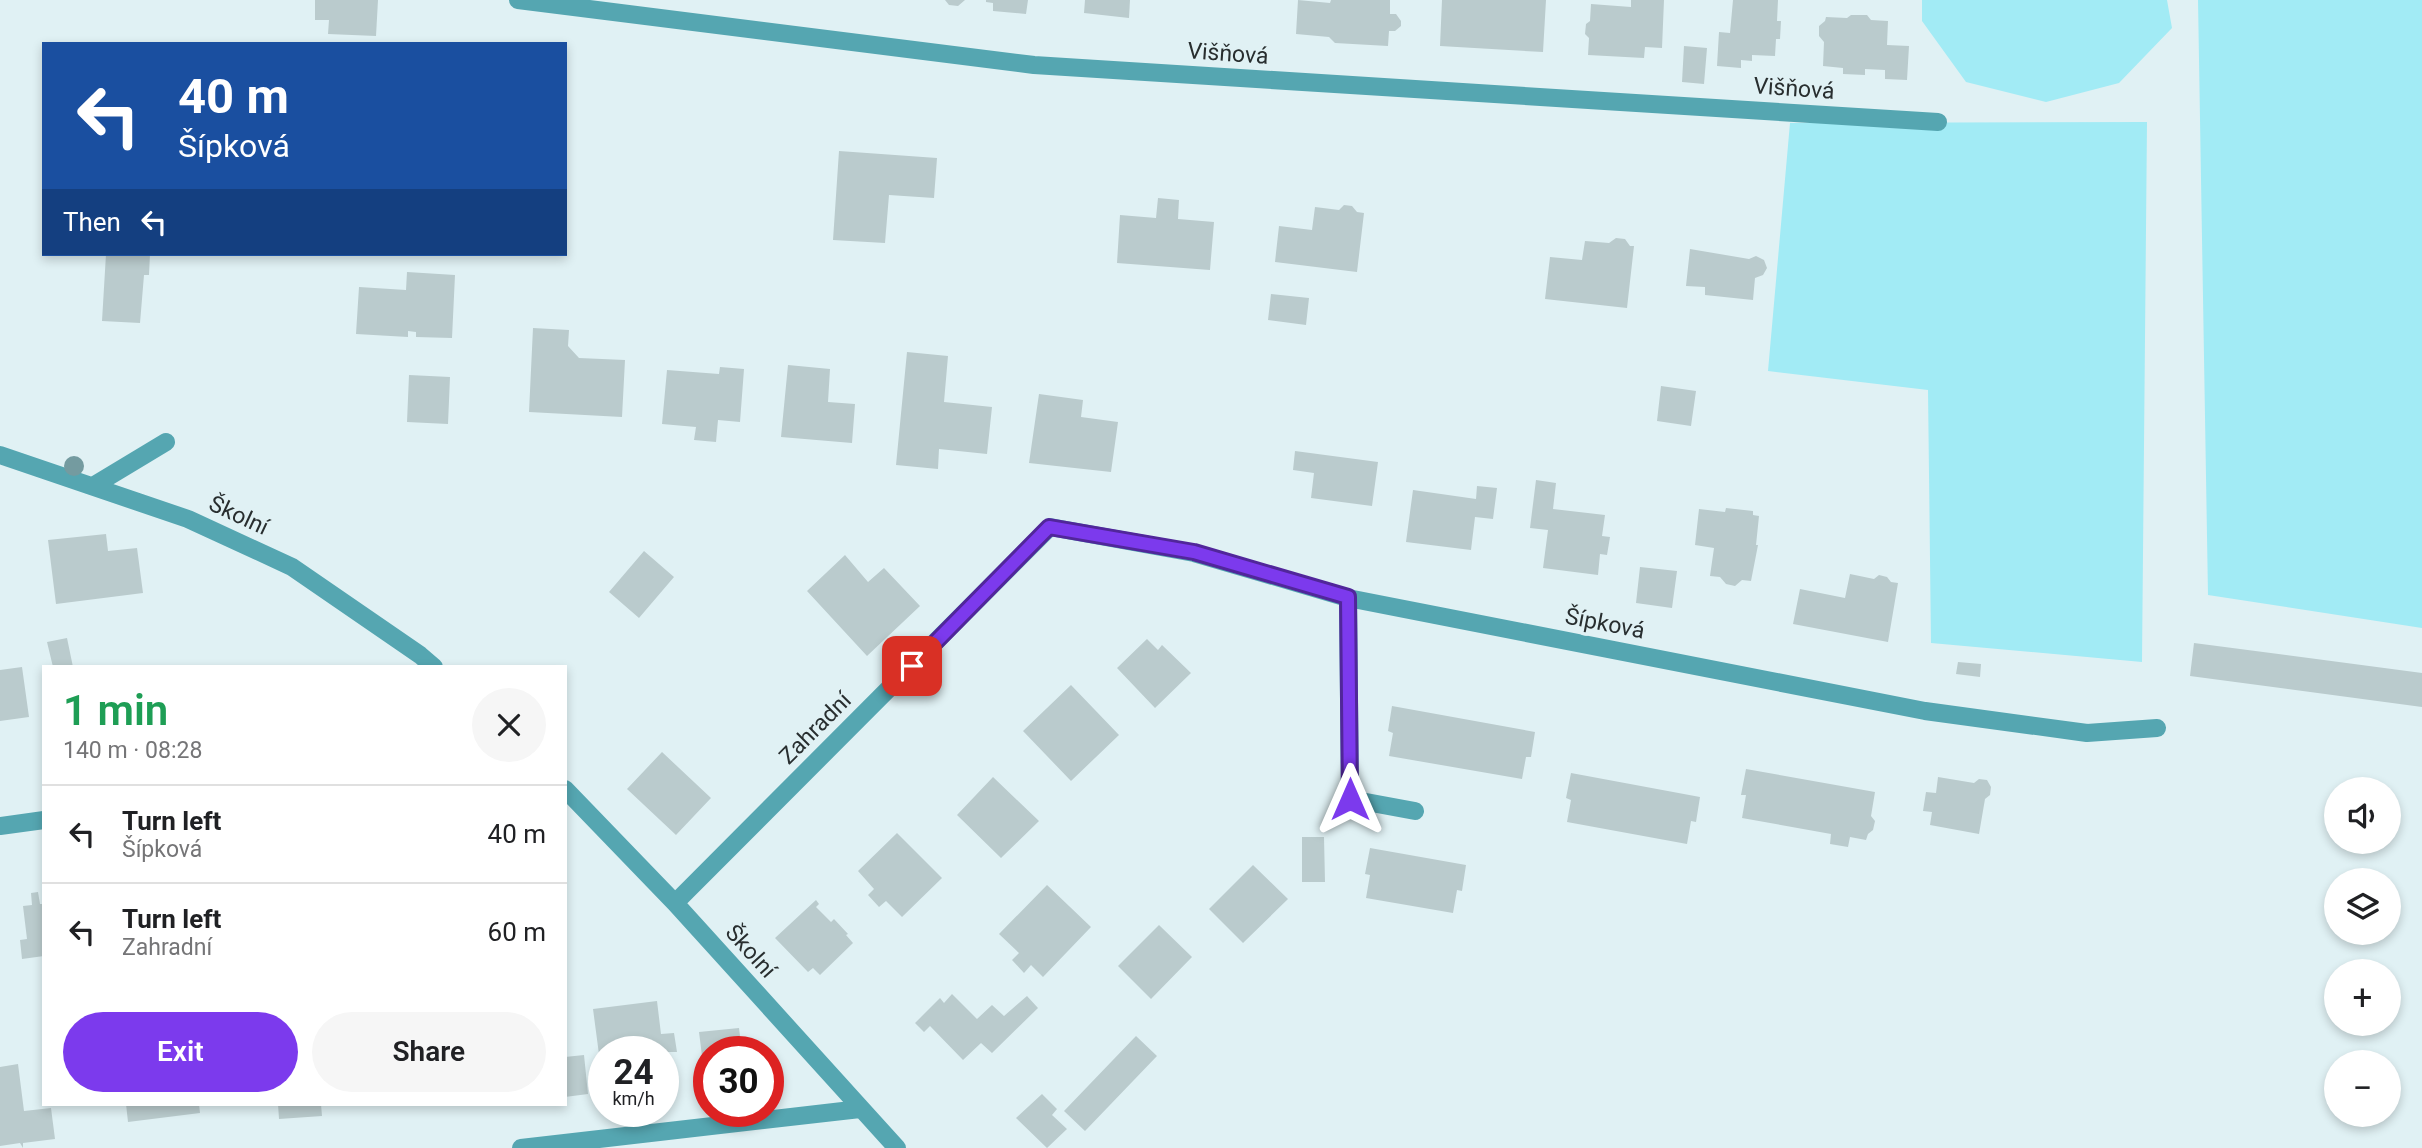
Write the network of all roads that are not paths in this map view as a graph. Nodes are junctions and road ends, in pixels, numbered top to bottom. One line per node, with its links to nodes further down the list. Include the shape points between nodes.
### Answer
1 (518, 0): 2 (street, Višňová, via 1034,65)
2 (1938, 122)
3 (166, 442): 5 (street)
4 (0, 455): 5 (street, Školní)
5 (93, 486): 8 (street, Školní, via 188,519 292,568)
6 (1049, 527): 7 (street, Šípková, via 1194,552); 14 (street, Zahradní)
7 (1348, 597): 9 (street, Šípková, via 1925,710 2087,733); 11 (street, via 1350,799)
8 (431, 665)
9 (2157, 728)
10 (567, 791): 14 (street, Školní)
11 (1415, 811)
12 (42, 820): 13 (street)
13 (0, 826)
14 (675, 903): 15 (street, Školní)
15 (860, 1109): 16 (street); 17 (street, Školní)
16 (521, 1148)
17 (897, 1148)

